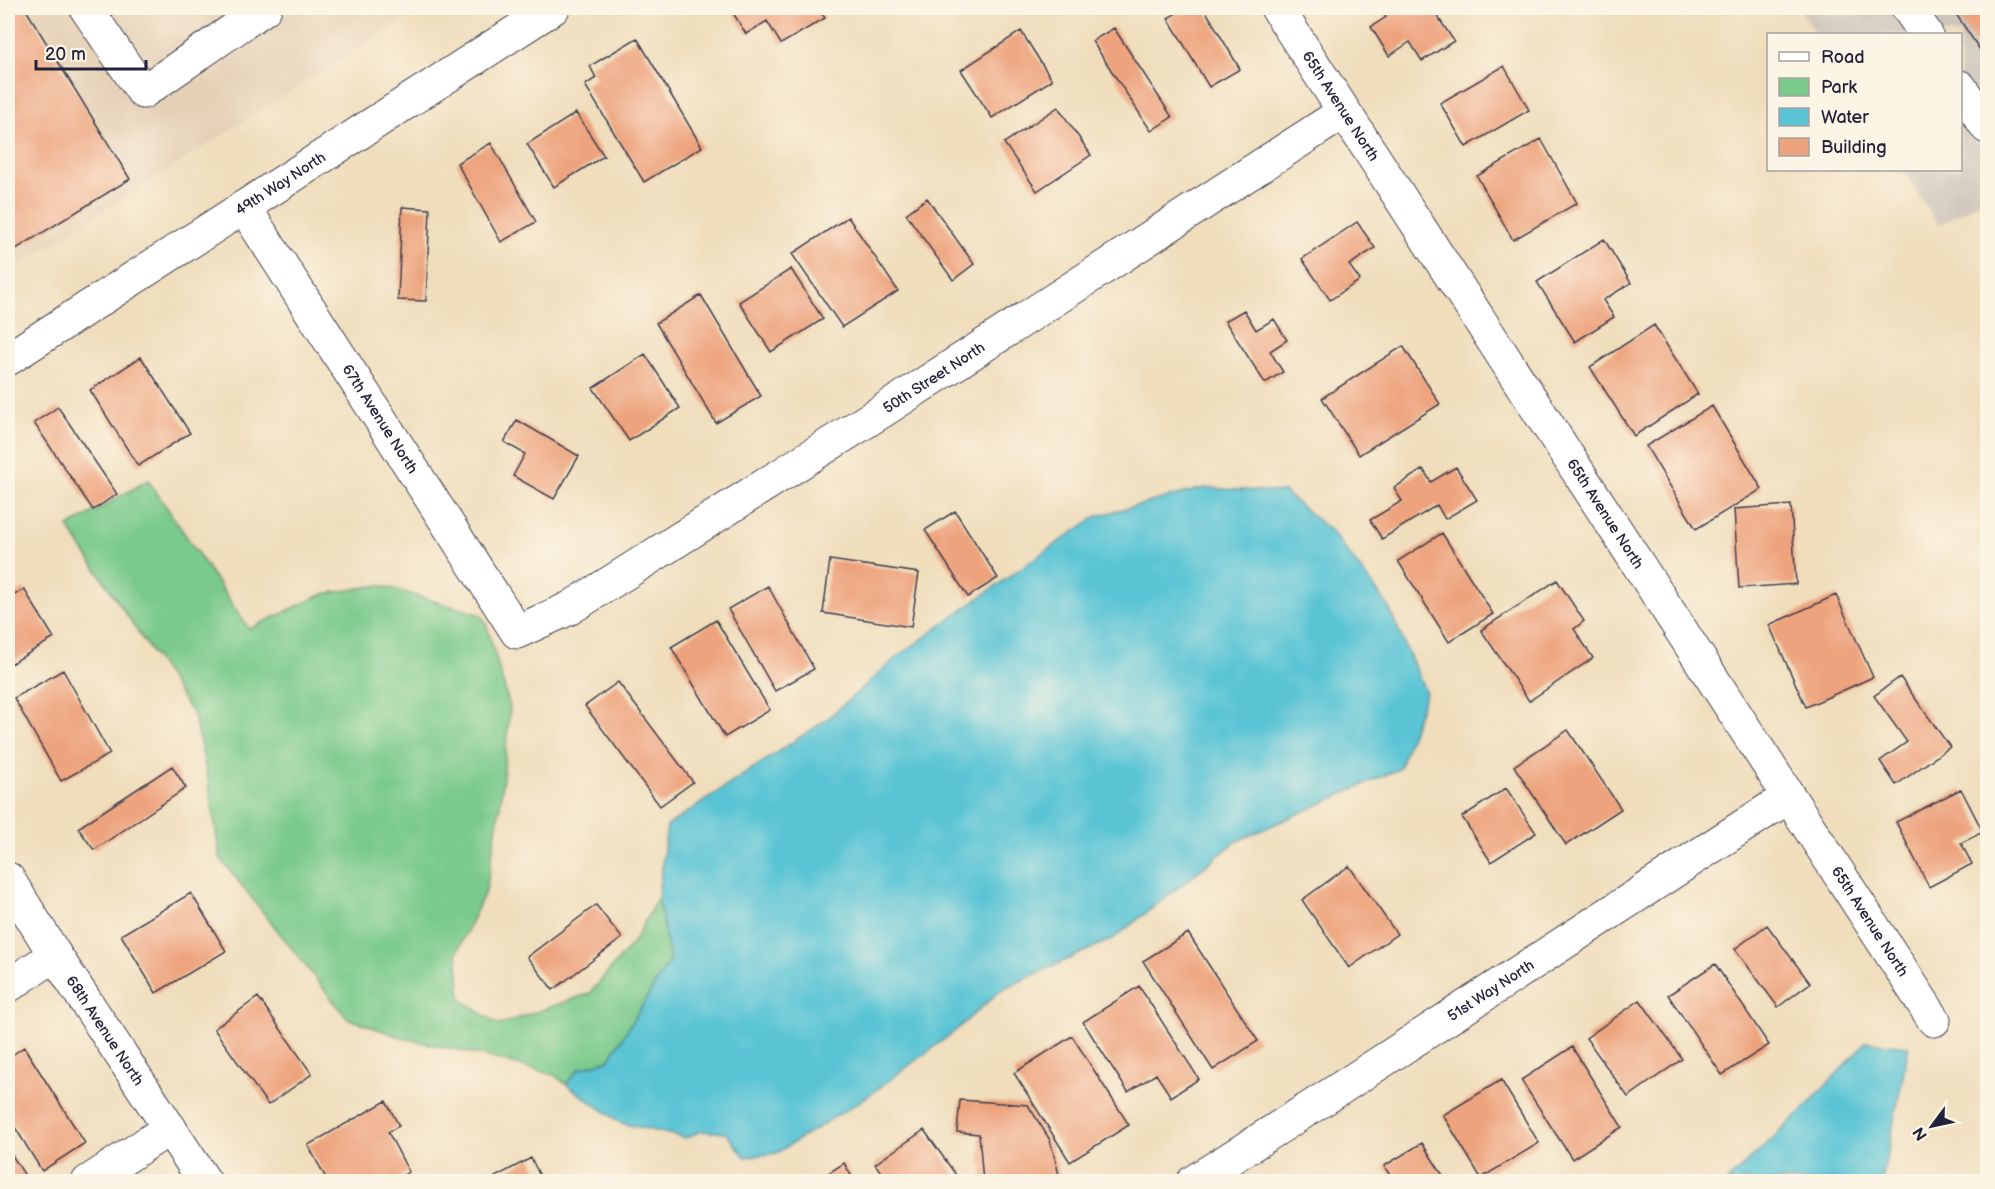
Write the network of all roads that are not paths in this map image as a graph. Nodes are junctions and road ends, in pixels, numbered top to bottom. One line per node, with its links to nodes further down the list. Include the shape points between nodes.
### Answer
1 (86, 8): 2 (street, via 143,92)
2 (265, 8)
3 (553, 8): 10 (street, 49th Way North)
4 (1277, 8): 8 (street, 65th Avenue North)
5 (1908, 8): 6 (street)
6 (1925, 33)
7 (1962, 90): 9 (street)
8 (1344, 112): 12 (street, 50th Street North, via 570,608); 13 (street, 65th Avenue North)
9 (1987, 127)
10 (244, 207): 11 (street, 49th Way North); 12 (street, 67th Avenue North)
11 (8, 359)
12 (518, 632)
13 (1788, 797): 17 (street, 65th Avenue North); 21 (street, 51st Way North)
14 (8, 879): 15 (street, 68th Avenue North)
15 (56, 955): 16 (street); 18 (street, 68th Avenue North)
16 (8, 986)
17 (1934, 1020)
18 (170, 1128): 19 (street); 20 (street, 68th Avenue North)
19 (88, 1182)
20 (205, 1182)
21 (1193, 1182)

